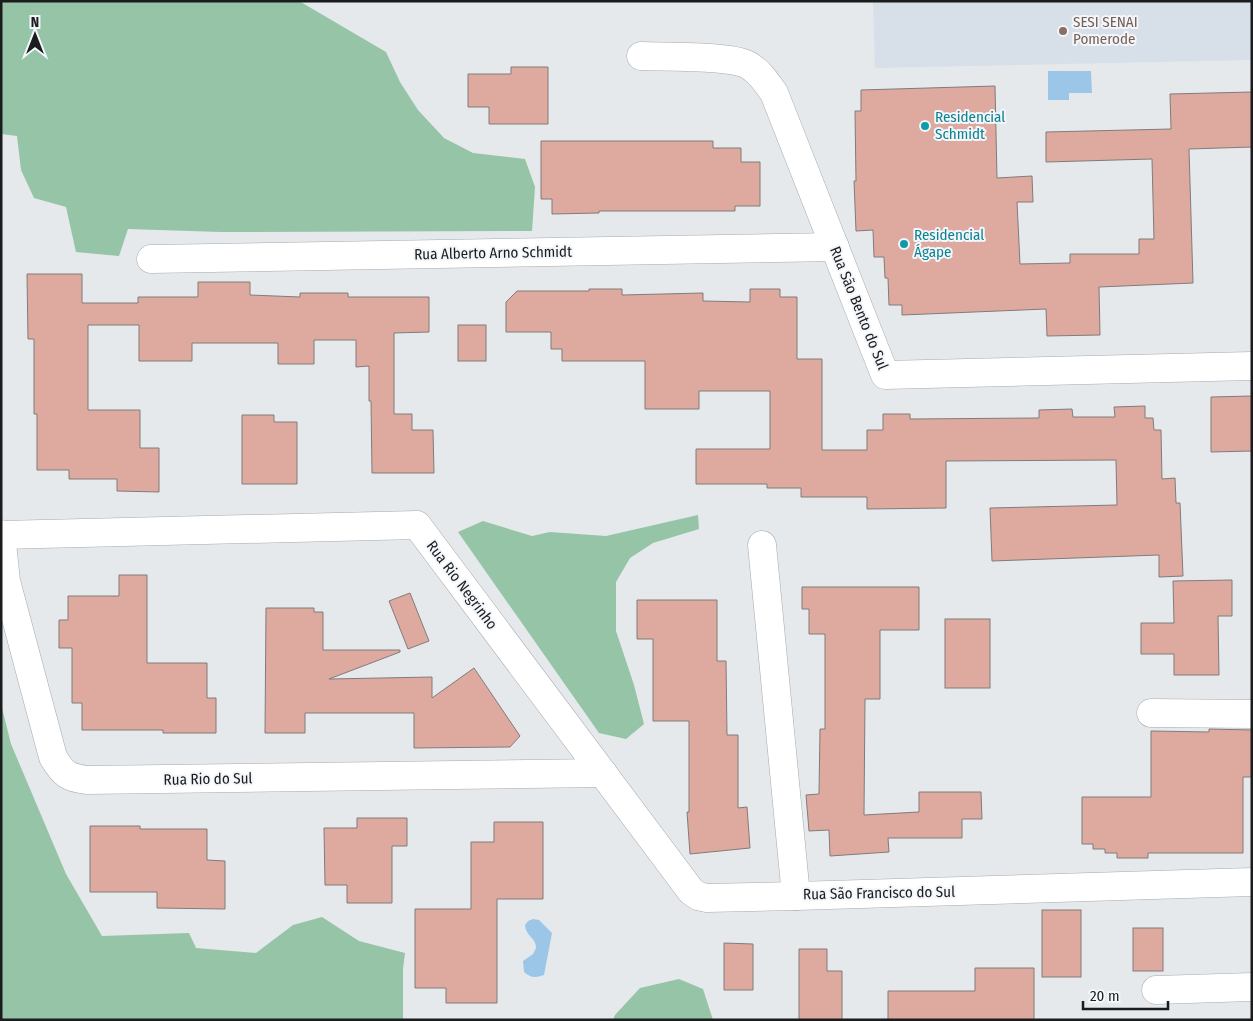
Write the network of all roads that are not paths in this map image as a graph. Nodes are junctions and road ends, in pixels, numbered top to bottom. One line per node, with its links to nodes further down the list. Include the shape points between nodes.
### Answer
1 (641, 56): 2 (street, Rua São Bento do Sul, via 725,59 746,64 763,77 774,93)
2 (835, 247): 3 (street, Rua Alberto Arno Schmidt); 4 (street, Rua São Bento do Sul, via 885,375)
3 (151, 259)
4 (1252, 366)
5 (1, 534): 9 (street, Rua Rio Negrinho, via 417,525); 9 (street, Rua Rio do Sul, via 6,581 52,757 60,770 74,778)
6 (762, 545): 11 (street, Rua São Francisco do Sul)
7 (1151, 713): 8 (street)
8 (1252, 714)
9 (603, 773): 11 (street, Rua Rio Negrinho, via 698,896)
10 (1252, 882): 11 (street, Rua São Francisco do Sul)
11 (796, 896)
12 (1252, 987): 13 (street)
13 (1156, 990)

